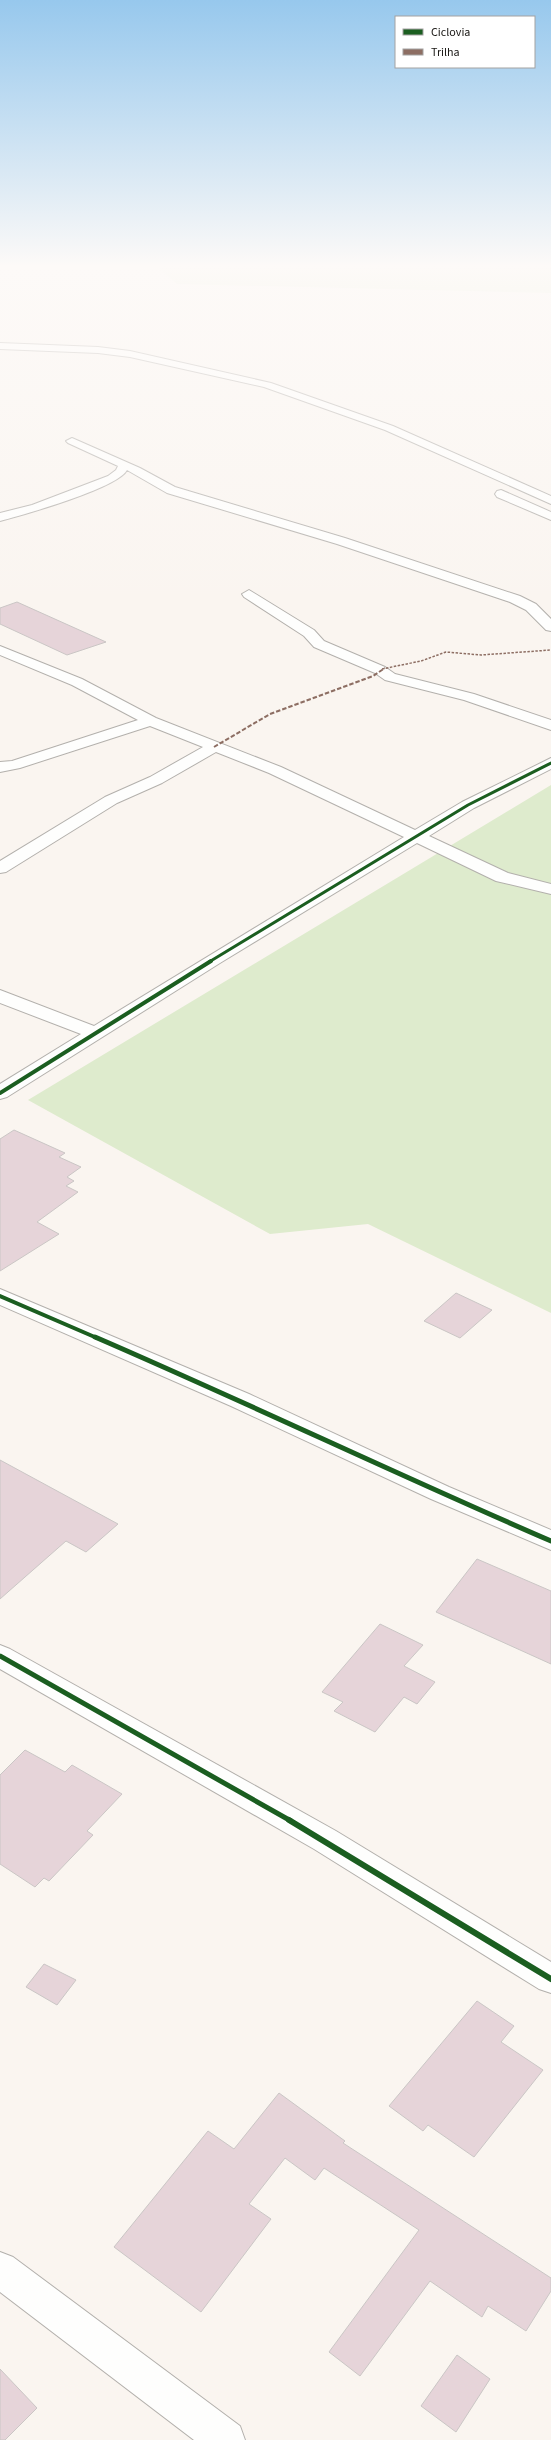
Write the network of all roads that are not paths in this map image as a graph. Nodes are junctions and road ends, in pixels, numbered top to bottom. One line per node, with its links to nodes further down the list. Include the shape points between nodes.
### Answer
1 (235, 378): 5 (street, via 267,385 389,428)
2 (72, 441): 3 (street)
3 (124, 465): 7 (street, via 121,472 112,478 36,508); 9 (street, via 171,490 341,541 515,599 531,607)
4 (488, 488): 6 (street)
5 (551, 500)
6 (551, 516)
7 (0, 517)
8 (249, 594): 12 (street, via 309,632 319,644 380,670 390,677 469,697)
9 (551, 627)
10 (0, 650): 11 (street, via 77,682)
11 (151, 721): 13 (street); 15 (street, via 14,765)
12 (551, 724)
13 (214, 747): 18 (street, via 275,770); 19 (street, via 156,780 111,800)
14 (551, 763): 16 (street)
15 (0, 767)
16 (523, 776): 17 (street); 18 (street, via 468,805)
17 (551, 780)
18 (418, 837): 20 (street, via 502,877); 22 (street)
19 (0, 868)
20 (551, 889)
21 (0, 996): 22 (street)
22 (95, 1033): 23 (street)
23 (0, 1093)
24 (0, 1296): 25 (street, via 240,1400 440,1493)
25 (551, 1541)
26 (0, 1656): 27 (street, via 324,1840)
27 (551, 1979)
28 (0, 2270): 29 (street)
29 (226, 2440)

